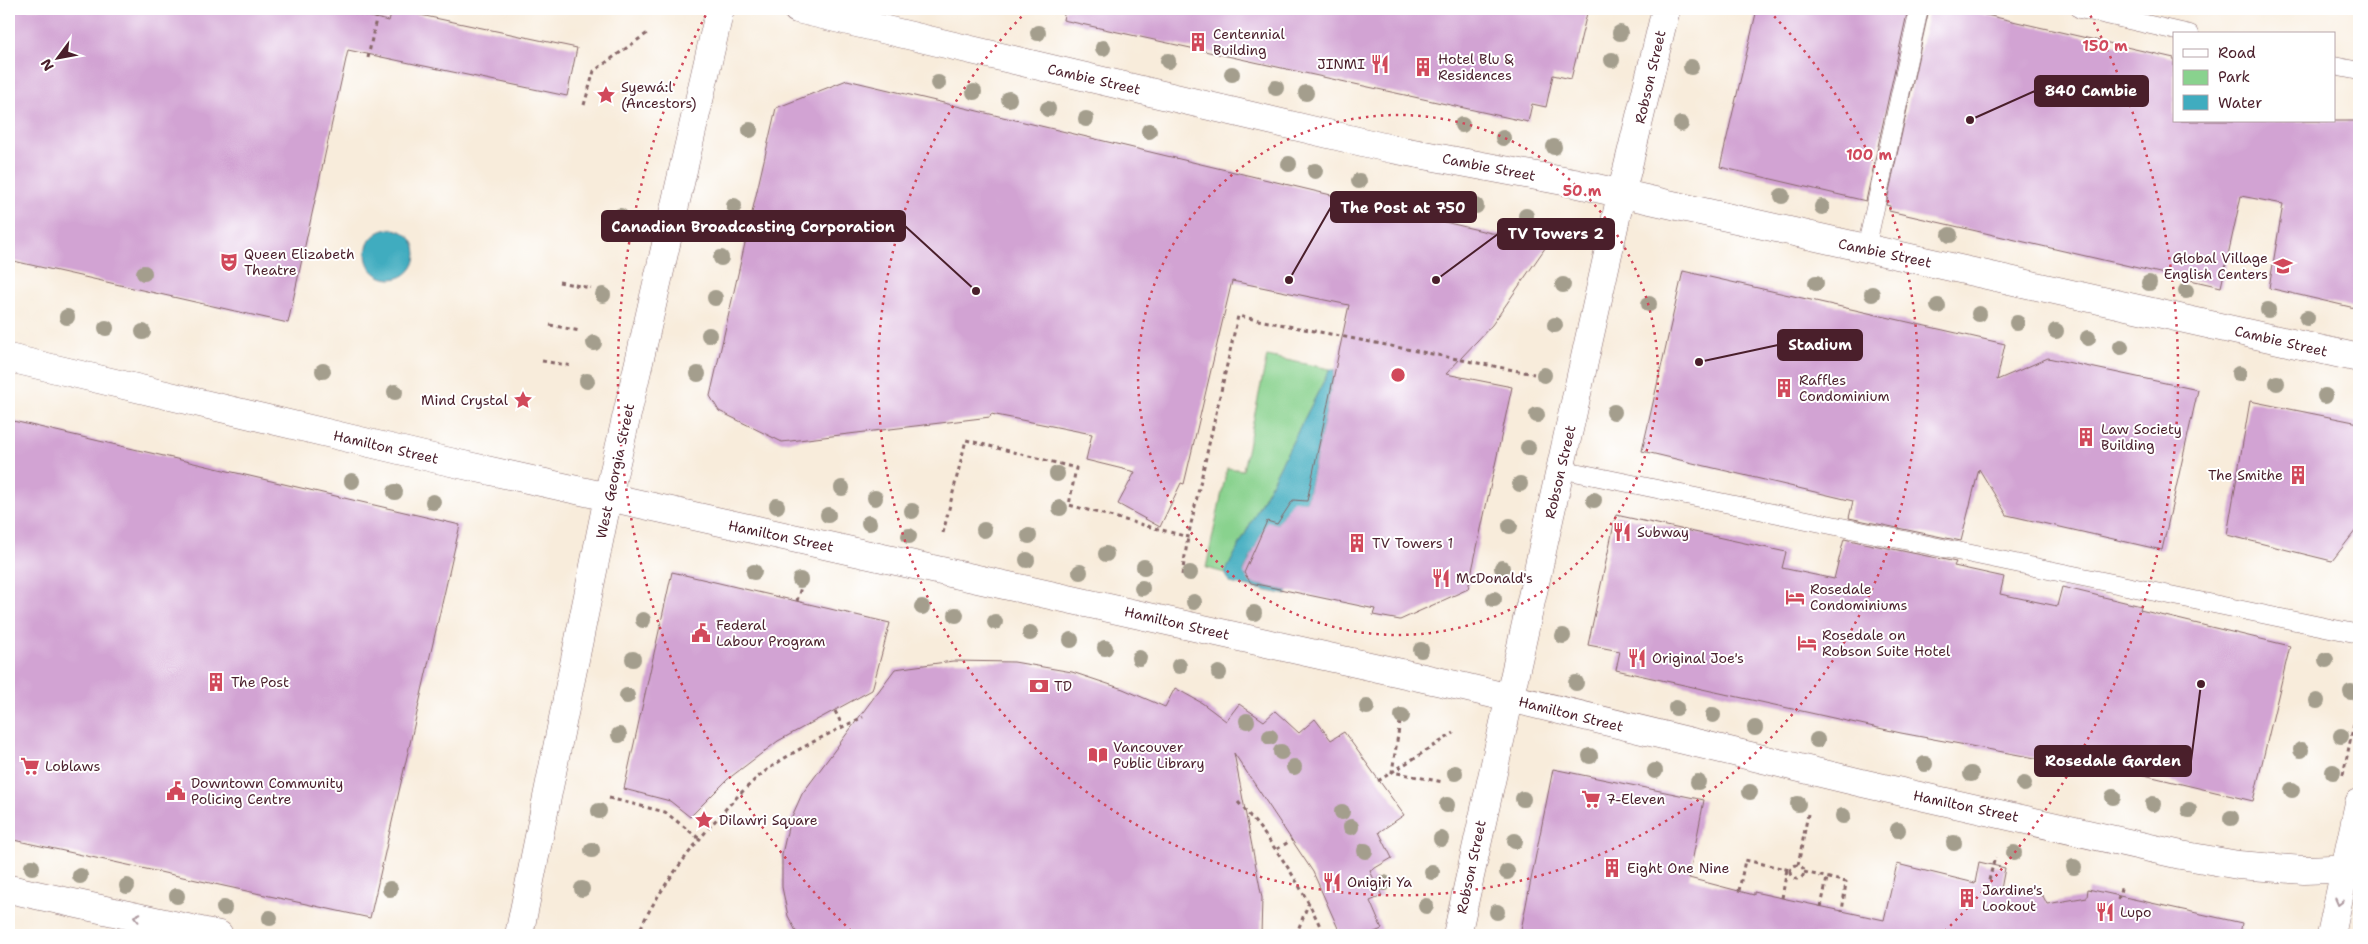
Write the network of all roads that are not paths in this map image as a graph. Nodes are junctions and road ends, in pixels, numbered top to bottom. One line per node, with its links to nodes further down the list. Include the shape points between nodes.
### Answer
1 (720, 9): 14 (street, West Georgia Street)
2 (797, 9): 9 (street, Cambie Street, via 1392,149 1574,183)
3 (1666, 9): 9 (street, Robson Street)
4 (1919, 9): 10 (lane)
5 (2080, 9): 6 (lane)
6 (2181, 32)
7 (2336, 66): 8 (lane)
8 (2359, 72)
9 (1621, 195): 10 (street, Cambie Street); 13 (street, Robson Street)
10 (1866, 249): 12 (street, Cambie Street)
11 (9, 358): 14 (street, Hamilton Street)
12 (2359, 358)
13 (1560, 469): 15 (lane); 16 (street, Robson Street)
14 (608, 497): 16 (street, Hamilton Street); 21 (street, West Georgia Street)
15 (2359, 634)
16 (1508, 698): 18 (street, Hamilton Street, via 2181,855 2238,865 2304,870); 22 (street, Robson Street)
17 (2359, 803): 18 (street)
18 (2353, 868): 23 (street, one-way to 23)
19 (9, 889): 20 (street, one-way to 19)
20 (219, 935)
21 (519, 935)
22 (1457, 935)
23 (2331, 935)

